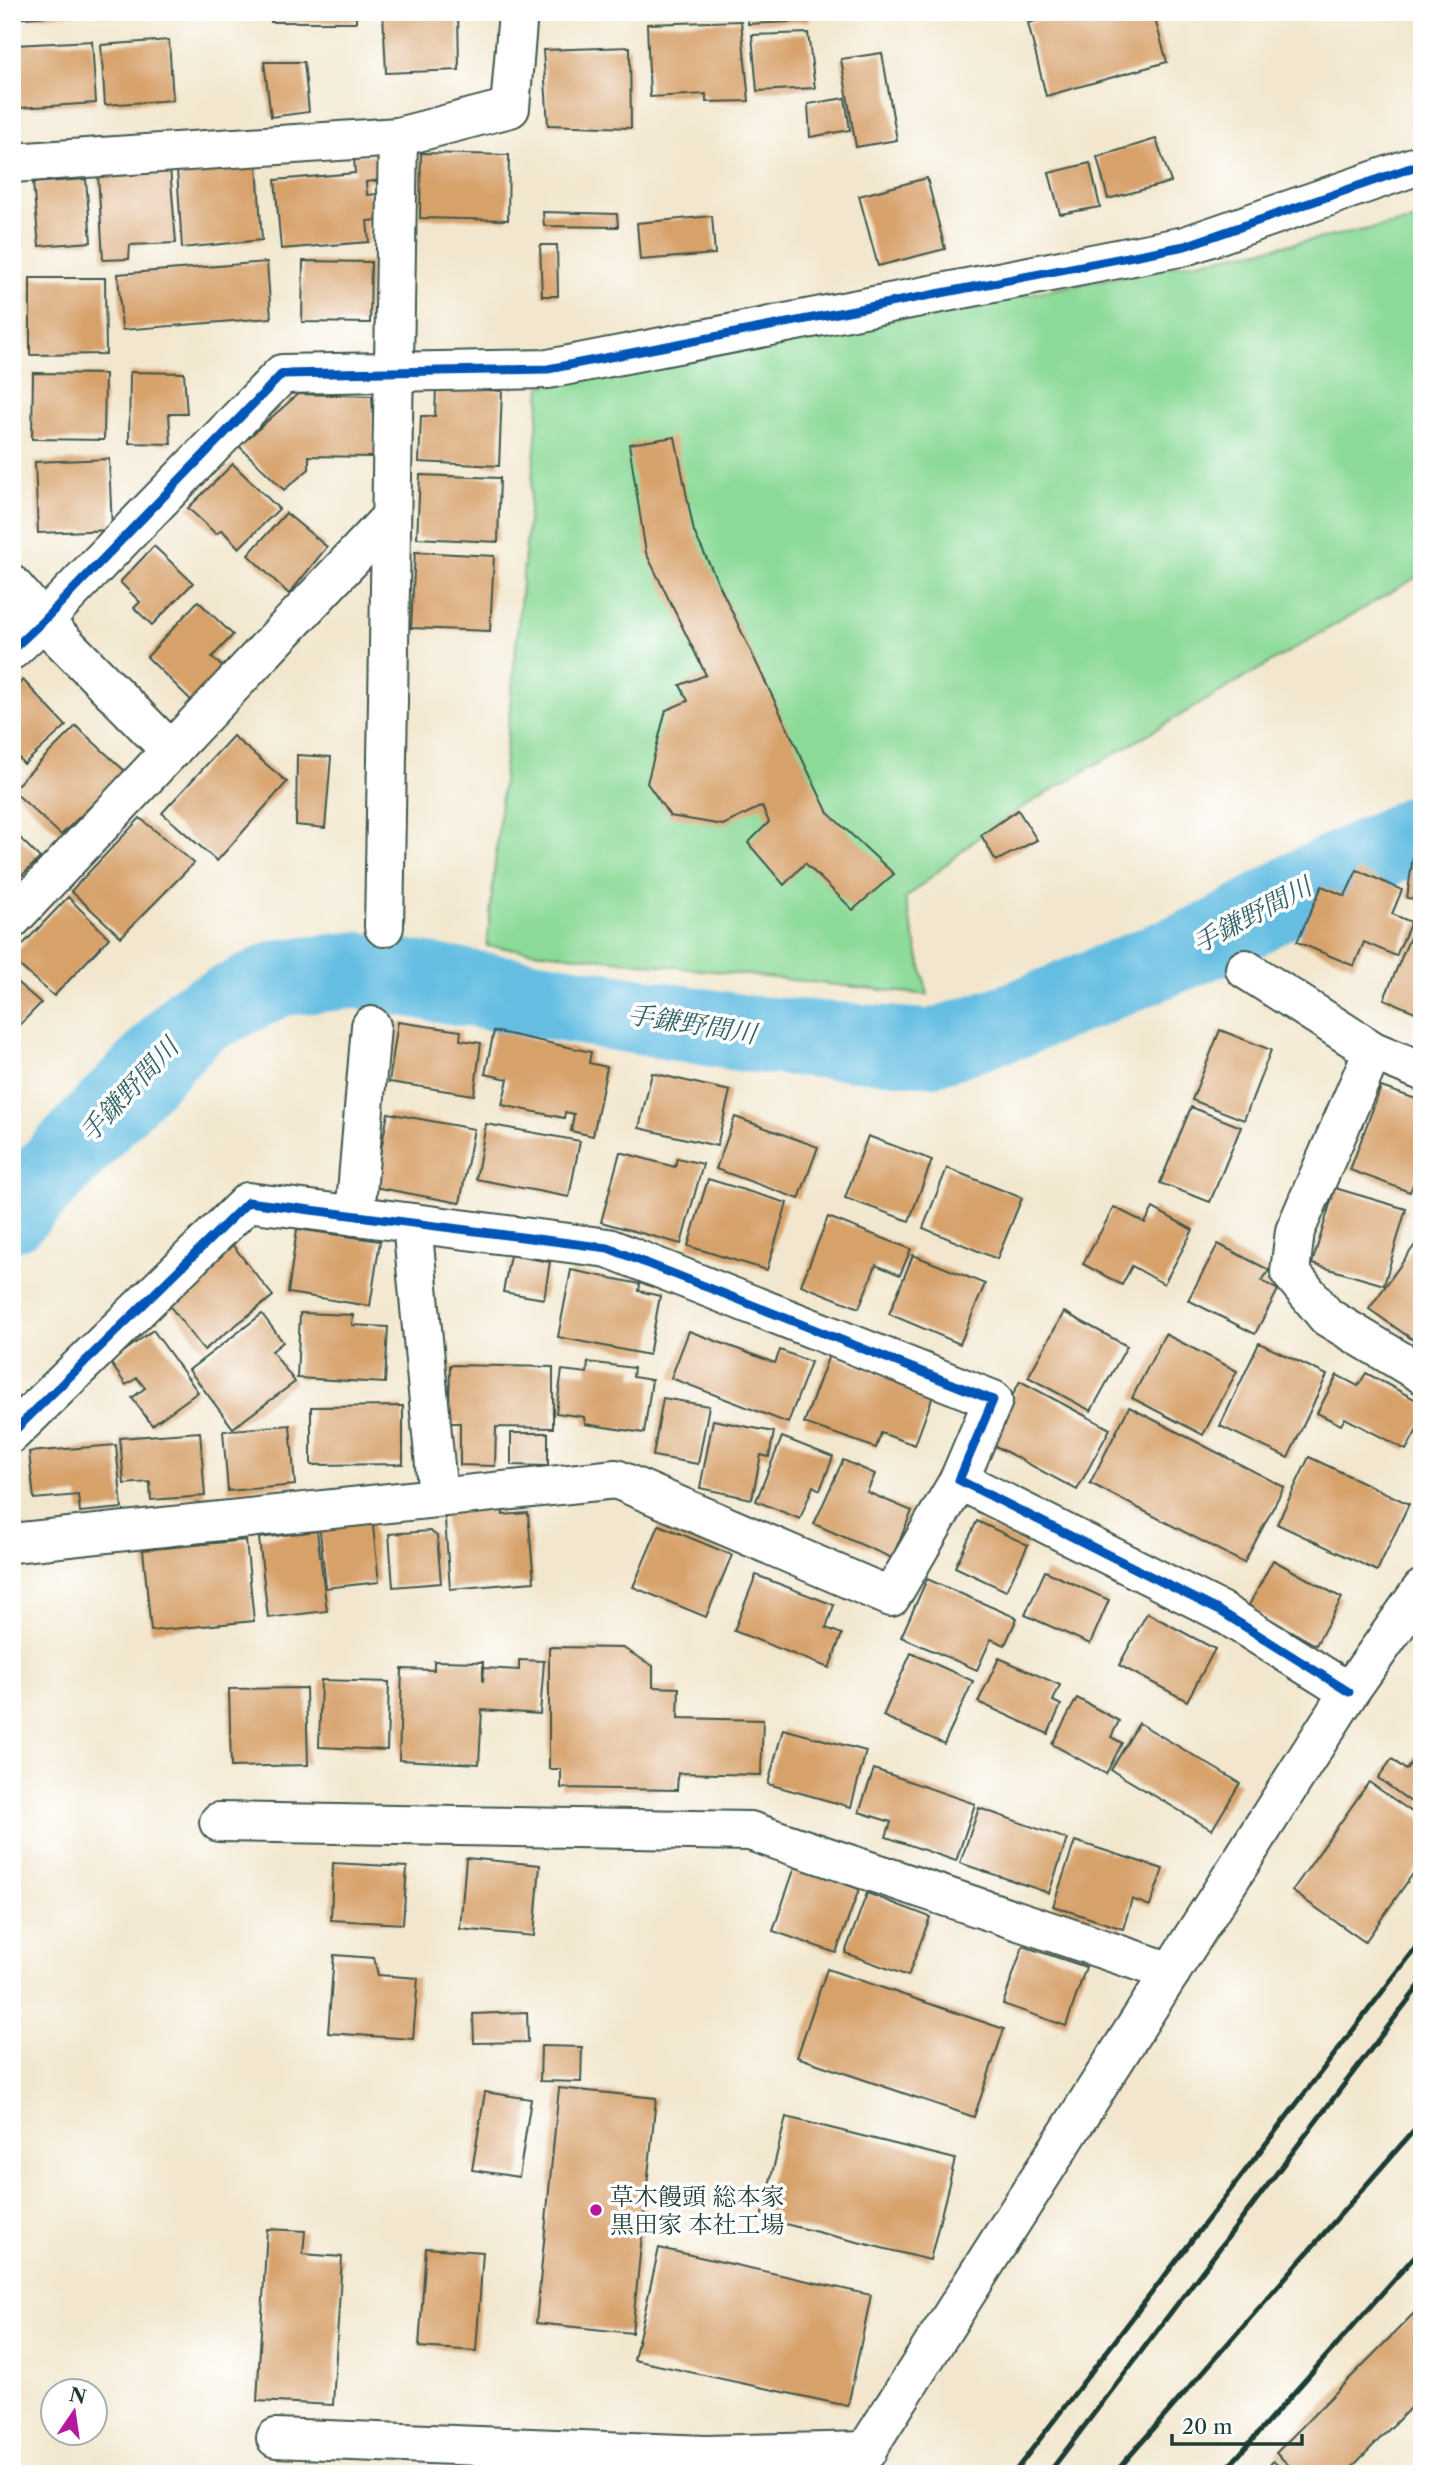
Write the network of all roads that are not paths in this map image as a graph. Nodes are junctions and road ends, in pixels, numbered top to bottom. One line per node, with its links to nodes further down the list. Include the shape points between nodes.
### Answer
1 (518, 12): 2 (street, via 510,108)
2 (398, 137): 3 (street); 5 (street)
3 (12, 163)
4 (1422, 164): 5 (street, via 1185,246 548,369)
5 (394, 373): 6 (street); 8 (street, via 282,374)
6 (391, 517): 10 (street); 12 (street)
7 (12, 585): 8 (street)
8 (43, 621): 9 (street); 10 (street)
9 (12, 650)
10 (171, 751): 11 (street)
11 (12, 919)
12 (384, 927)
13 (1245, 968): 15 (street)
14 (371, 1026): 17 (street)
15 (1373, 1051): 16 (street); 19 (street, via 1295,1231 1290,1272 1327,1317)
16 (1422, 1071)
17 (355, 1216): 18 (street); 20 (street, via 248,1202)
18 (412, 1223): 21 (street, via 608,1248 993,1400); 22 (street)
19 (1422, 1374)
20 (12, 1433)
21 (959, 1480): 22 (street, via 891,1597 616,1479); 25 (street, via 1220,1611)
22 (438, 1497): 23 (street)
23 (12, 1544)
24 (1422, 1589): 25 (street)
25 (1349, 1692): 27 (street)
26 (219, 1822): 27 (street, via 750,1831)
27 (1171, 1972): 29 (street)
28 (276, 2438): 29 (street)
29 (859, 2463)

